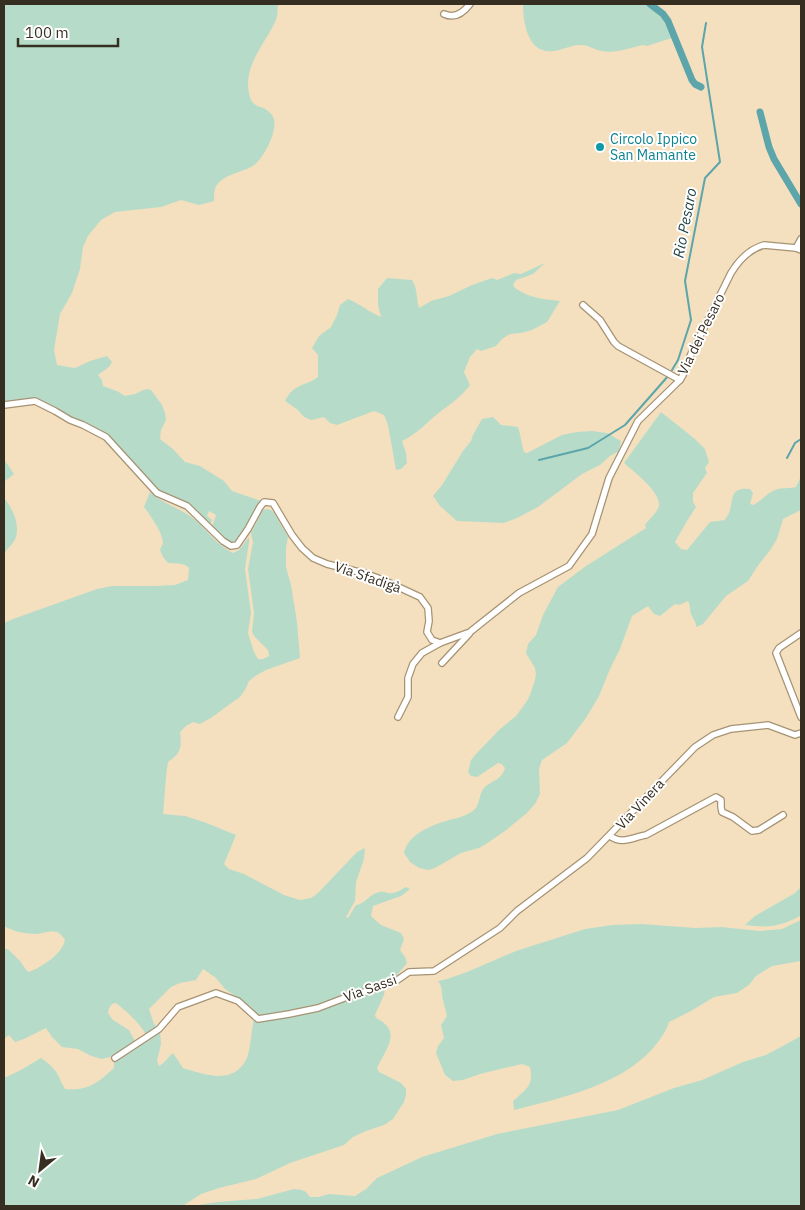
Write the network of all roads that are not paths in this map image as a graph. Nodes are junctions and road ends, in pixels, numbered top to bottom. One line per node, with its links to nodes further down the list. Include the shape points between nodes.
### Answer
1 (470, 4): 2 (street, via 454,16)
2 (444, 14)
3 (801, 240): 4 (street)
4 (799, 248): 6 (street, Via dei Pesaro, via 759,246 744,255)
5 (583, 305): 6 (street, Via dei Pesaro, via 600,320 618,346)
6 (680, 380): 8 (street, via 638,421 609,478 592,534 569,566 519,593)
7 (4, 406): 10 (street, Via Sfadigà, via 35,401 106,437 157,493 187,506 231,546 237,545 244,537 260,506 264,502 273,503 292,535 313,558 367,574 420,597 428,608 428,632 432,640)
8 (470, 632): 10 (street); 11 (street)
9 (801, 633): 13 (street, via 776,653)
10 (440, 642): 12 (street, via 422,653 413,664 408,678 408,696)
11 (442, 663)
12 (398, 717)
13 (801, 717)
14 (801, 733): 16 (street, Via Vinera, via 768,725 713,734 695,747)
15 (783, 815): 16 (street, Via Vinera, via 752,831 722,812 721,800 716,797 646,835 620,841)
16 (610, 836): 17 (street, Via Sassi, via 500,928 434,971 409,972 396,981 318,1008 258,1019 238,1001 216,993 178,1007 159,1029)
17 (115, 1058)

